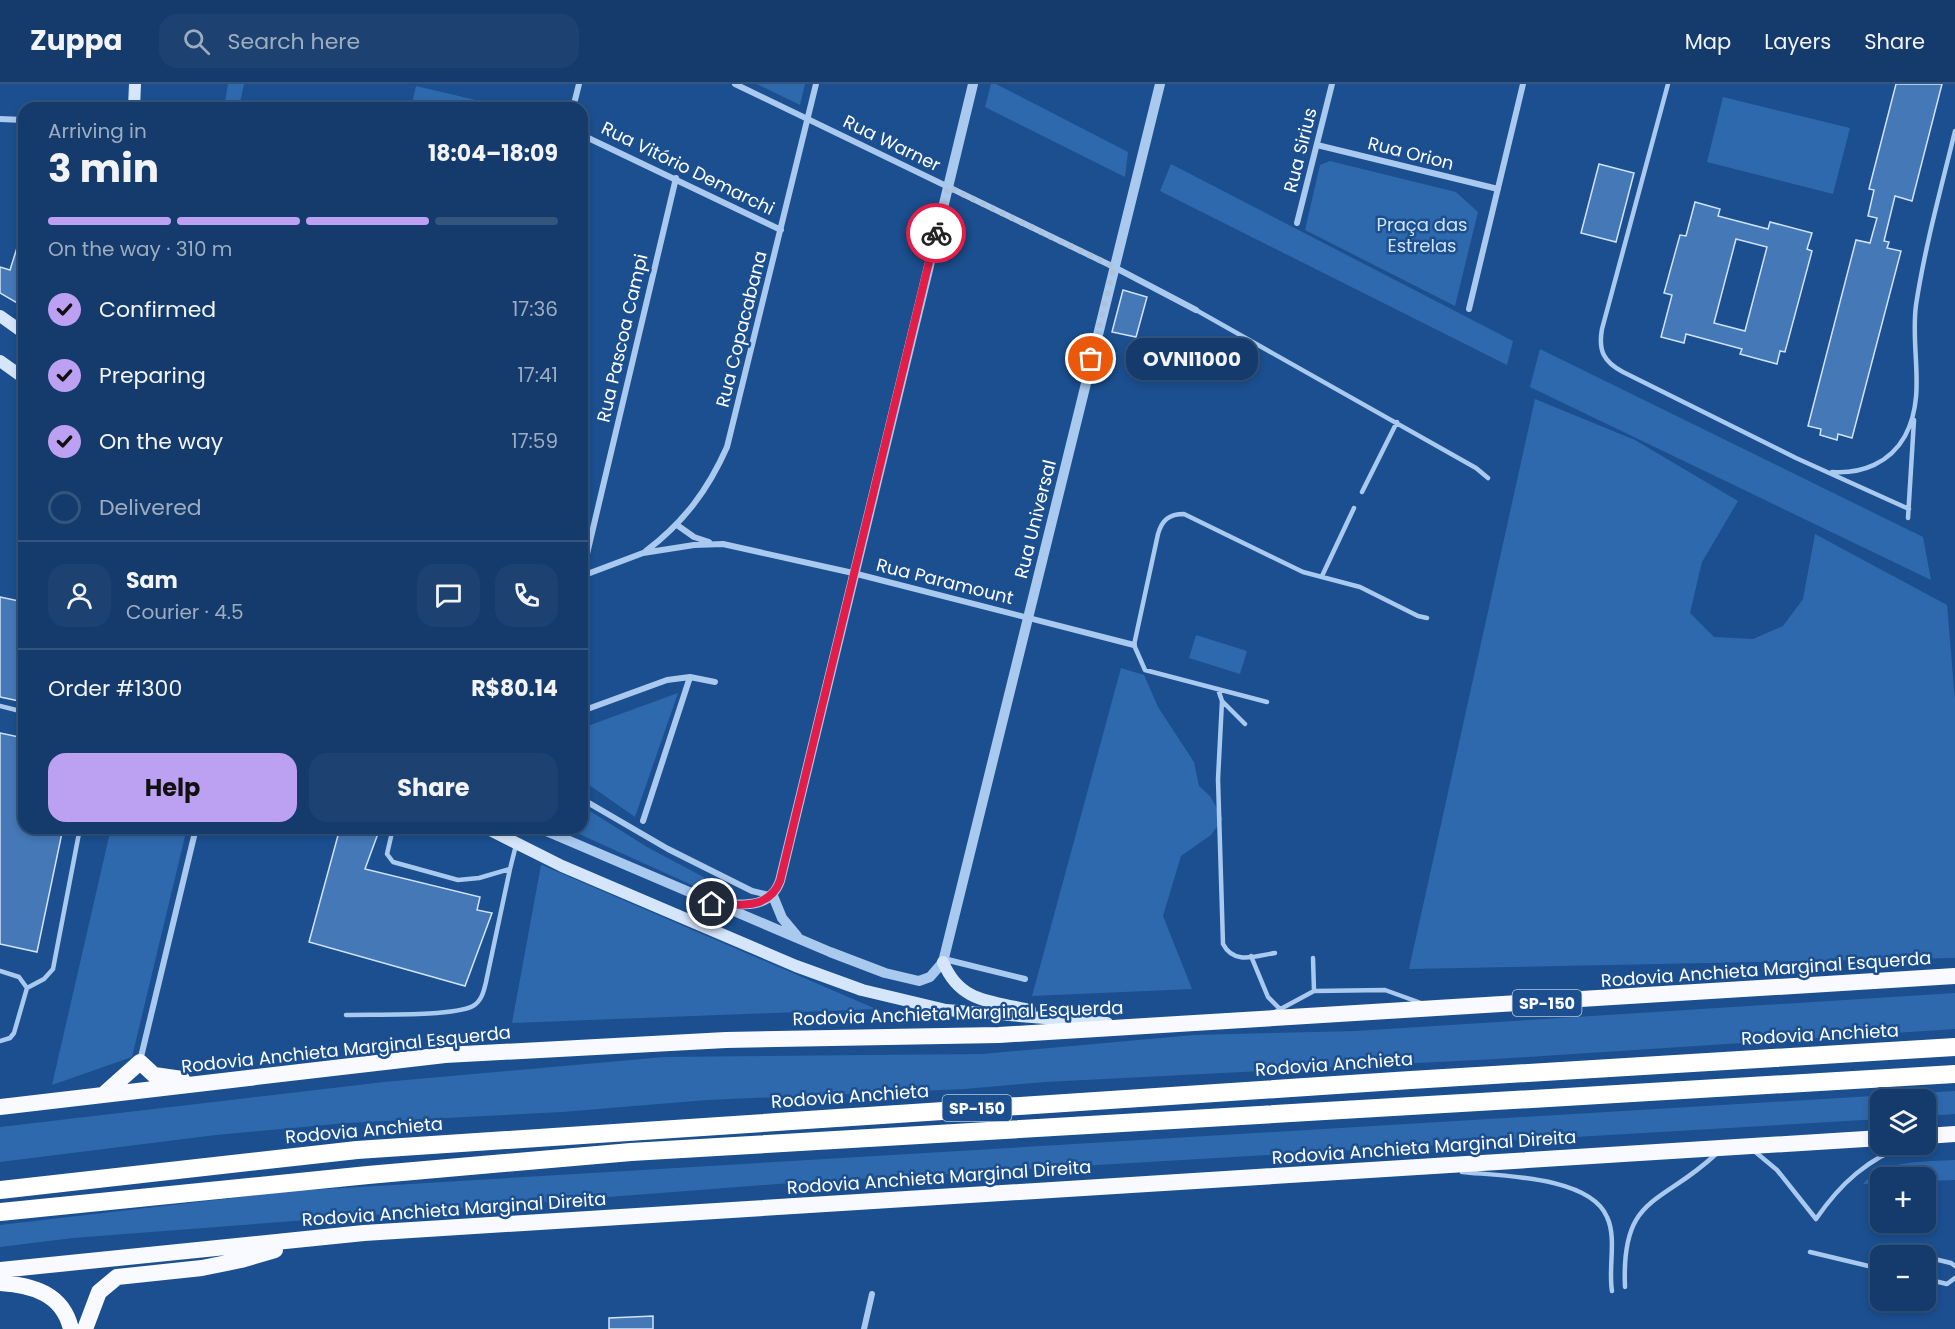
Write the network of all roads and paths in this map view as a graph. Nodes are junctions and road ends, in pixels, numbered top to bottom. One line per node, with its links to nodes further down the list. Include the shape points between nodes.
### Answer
1 (135, 84): 10 (main road)
2 (579, 84): 11 (street)
3 (735, 84): 14 (street, Rua Warner)
4 (816, 84): 14 (street, Rua Copacabana)
5 (973, 84): 19 (street)
6 (1161, 84): 23 (street, Rua Universal)
7 (1332, 84): 17 (street, Rua Sirius)
8 (1522, 84): 20 (street)
9 (1668, 84): 32 (lane, via 1602,329 1599,342 1603,356 1623,372)
10 (134, 102)
11 (574, 102)
12 (0, 118): 13 (street)
13 (18, 120)
14 (807, 120): 19 (street, Rua Warner); 22 (street, Rua Copacabana)
15 (1955, 131): 30 (lane, via 1933,215 1916,307)
16 (588, 138): 18 (street, Rua Vitório Demarchi)
17 (1317, 145): 20 (street, Rua Orion); 21 (street, Rua Sirius)
18 (676, 178): 22 (street, Rua Vitório Demarchi); 40 (street, Rua Pascoa Campi)
19 (948, 187): 23 (street, Rua Warner); 42 (street)
20 (1498, 189): 24 (street)
21 (1297, 223)
22 (781, 230): 38 (street, Rua Copacabana, via 727,447 700,499)
23 (1114, 267): 25 (street, Rua Warner); 45 (street, Rua Universal)
24 (1469, 309)
25 (1196, 310): 31 (lane)
26 (0, 316): 27 (main road)
27 (18, 329)
28 (0, 361): 29 (main road)
29 (18, 374)
30 (1914, 414): 32 (lane, via 1899,445 1881,462 1856,472); 36 (lane)
31 (1397, 422): 33 (lane); 34 (lane)
32 (1829, 472): 36 (lane)
33 (1488, 478)
34 (1362, 492)
35 (1354, 508): 44 (lane)
36 (1908, 509): 37 (lane)
37 (1908, 518)
38 (677, 525): 39 (street, Rua Paramount); 41 (street, Rua Copacabana)
39 (712, 544): 41 (street, Rua Paramount); 42 (street, Rua Paramount)
40 (588, 551)
41 (643, 553): 43 (street, Rua Paramount)
42 (853, 573): 45 (street, Rua Paramount); 66 (street, via 780,881)
43 (588, 574)
44 (1322, 576): 46 (lane, via 1360,587); 47 (lane, via 1303,572 1193,518 1175,514 1160,528)
45 (1028, 618): 47 (street, Rua Paramount); 72 (street, Rua Universal)
46 (1426, 618)
47 (1134, 645): 50 (lane, via 1145,670)
48 (690, 677): 49 (street); 54 (street, via 667,680); 58 (street)
49 (715, 682)
50 (1218, 689): 51 (lane); 52 (lane)
51 (1222, 701): 56 (lane); 70 (lane, via 1218,779 1223,944 1236,958)
52 (1267, 702)
53 (0, 706): 55 (lane)
54 (588, 709)
55 (18, 710)
56 (1245, 724)
57 (588, 802): 66 (street, via 668,849 752,891)
58 (644, 821)
59 (79, 834): 76 (lane, via 53,969)
60 (195, 834): 85 (street)
61 (392, 834): 65 (lane, via 387,854 393,862 458,880)
62 (497, 834): 64 (main road)
63 (553, 834): 67 (street)
64 (516, 845): 65 (lane); 81 (main road, via 796,966 862,990 946,1010)
65 (510, 869): 80 (lane, via 482,998 473,1006 442,1012)
66 (773, 896): 67 (street, via 752,904); 68 (street, via 782,918)
67 (712, 904): 68 (street)
68 (801, 939): 72 (street, via 906,980 930,977)
69 (1275, 953): 70 (lane)
70 (1251, 956): 79 (lane)
71 (1312, 958): 77 (lane)
72 (943, 960): 75 (street); 81 (main road, via 951,980 969,994)
73 (0, 972): 76 (lane, via 19,977)
74 (1955, 976): 78 (highway, Rodovia Anchieta Marginal Esquerda / SP-150)
75 (1025, 979)
76 (27, 988): 83 (lane, via 14,1033)
77 (1314, 991): 78 (lane, via 1385,990); 79 (lane)
78 (1434, 1010): 79 (highway, Rodovia Anchieta Marginal Esquerda / SP-150)
79 (1274, 1013): 82 (highway, Rodovia Anchieta Marginal Esquerda / SP-150)
80 (346, 1015)
81 (1069, 1019): 82 (main road)
82 (1138, 1026): 87 (highway, Rodovia Anchieta Marginal Esquerda / SP-150, via 999,1035 726,1040 445,1055)
83 (0, 1041)
84 (1955, 1047): 95 (highway, Rodovia Anchieta / SP-150, via 369,1149)
85 (140, 1062): 87 (highway, via 154,1075); 88 (highway)
86 (1955, 1074): 96 (highway, SP-150, via 631,1152)
87 (207, 1083): 88 (highway, Rodovia Anchieta Marginal Esquerda / SP-150)
88 (102, 1096): 89 (highway, Rodovia Anchieta Marginal Esquerda / SP-150)
89 (0, 1107)
90 (1870, 1139): 91 (highway, Rodovia Anchieta Marginal Direita)
91 (1748, 1146): 92 (highway, Rodovia Anchieta Marginal Direita); 93 (lane, via 1777,1170 1816,1220 1850,1176)
92 (1724, 1147): 94 (highway, Rodovia Anchieta Marginal Direita); 106 (lane, via 1641,1210 1626,1243)
93 (1882, 1155)
94 (1418, 1167): 97 (highway, Rodovia Anchieta Marginal Direita); 107 (lane, via 1550,1182 1592,1200 1608,1218)
95 (0, 1190)
96 (0, 1212)
97 (307, 1239): 102 (highway, Rodovia Anchieta Marginal Direita); 110 (highway, via 241,1260 117,1277 99,1292)
98 (1810, 1252): 100 (lane)
99 (1936, 1259): 101 (lane)
100 (1870, 1266)
101 (1955, 1266)
102 (0, 1270)
103 (1955, 1278): 104 (lane, via 1947,1284)
104 (1936, 1281)
105 (0, 1283): 109 (highway, via 47,1294 59,1302)
106 (1625, 1287)
107 (1612, 1290)
108 (872, 1294): 111 (street)
109 (71, 1329)
110 (85, 1329)
111 (864, 1329)

